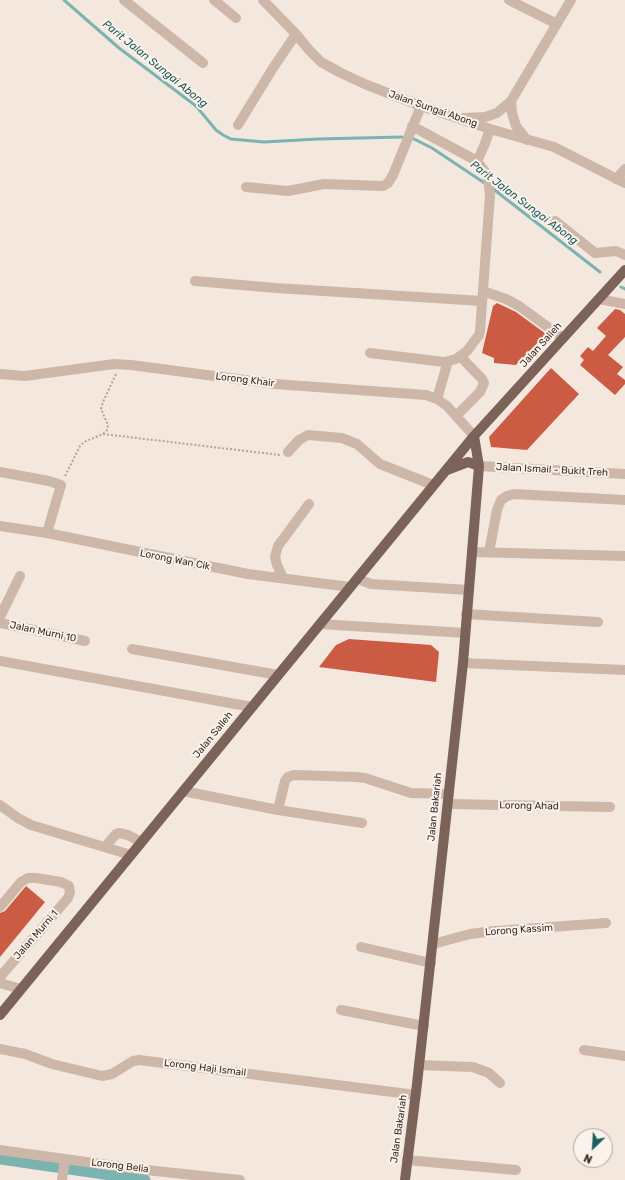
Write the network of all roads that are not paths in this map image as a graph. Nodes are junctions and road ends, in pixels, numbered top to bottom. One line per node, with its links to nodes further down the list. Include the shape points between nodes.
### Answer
1 (124, 0): 10 (street)
2 (214, 0): 7 (street)
3 (262, 0): 9 (street, Jalan Sungai Abong)
4 (510, 0): 6 (street)
5 (571, 0): 8 (street)
6 (525, 4): 8 (street)
7 (236, 18)
8 (557, 24): 11 (street)
9 (296, 34): 12 (street, Jalan Sungai Abong, via 321,62 341,73); 14 (street)
10 (203, 63)
11 (511, 101): 13 (street, via 496,113 485,117); 17 (street, via 516,126)
12 (421, 106): 13 (street, Jalan Sungai Abong); 15 (street)
13 (458, 118): 16 (street, Jalan Sungai Abong)
14 (238, 125)
15 (412, 126): 18 (street); 21 (street, via 393,175 383,186 324,184 288,191)
16 (490, 129): 17 (street, Jalan Sungai Abong); 18 (street)
17 (526, 140): 20 (street, Jalan Sungai Abong, via 568,153)
18 (477, 162): 26 (street, via 486,172 490,195)
19 (625, 169): 20 (street)
20 (621, 181)
21 (246, 187)
22 (555, 221): 23 (street, via 595,252 616,252)
23 (625, 255)
24 (624, 271): 27 (main road, Jalan Salleh)
25 (195, 281): 26 (street, via 276,288)
26 (483, 296): 29 (street, via 506,299 532,314); 31 (street, via 479,335)
27 (598, 299): 28 (street); 29 (main road, Jalan Salleh)
28 (625, 304)
29 (563, 338): 36 (main road, Jalan Salleh)
30 (370, 353): 32 (street, via 431,362)
31 (460, 356): 32 (street); 35 (street, via 484,383 480,392)
32 (448, 361): 34 (street)
33 (0, 374): 34 (street, Lorong Khair, via 25,376 121,364 275,384 426,395)
34 (437, 399): 35 (street, Lorong Khair)
35 (456, 416): 36 (street, Lorong Khair)
36 (474, 436): 38 (main road, Jalan Bakariah); 39 (main road, Jalan Salleh)
37 (288, 452): 42 (street, via 299,440 308,435 342,438 358,444 380,464)
38 (479, 466): 39 (main road, via 468,462); 41 (street, Jalan Ismail - Bukit Treh); 47 (main road, Jalan Bakariah)
39 (445, 471): 42 (main road, Jalan Salleh)
40 (0, 472): 46 (street, via 61,485)
41 (625, 474)
42 (433, 485): 51 (main road, Jalan Salleh)
43 (625, 500): 48 (street, via 514,494 507,496 501,500 497,510)
44 (309, 504): 52 (street, via 278,546 277,565)
45 (0, 526): 46 (street, Lorong Wan Cik)
46 (47, 534): 52 (street, Lorong Wan Cik, via 248,574)
47 (472, 552): 48 (street); 54 (main road, Jalan Bakariah)
48 (489, 552): 49 (street)
49 (625, 556)
50 (20, 576): 56 (street)
51 (358, 577): 53 (main road, Jalan Salleh); 54 (street, via 372,584)
52 (283, 578): 53 (street, Lorong Wan Cik)
53 (350, 587): 59 (main road, Jalan Salleh)
54 (468, 590): 55 (main road, Jalan Bakariah)
55 (466, 614): 57 (street); 60 (main road, Jalan Bakariah)
56 (0, 617)
57 (598, 622)
58 (0, 623): 61 (street, Jalan Murni 10)
59 (320, 624): 60 (street); 66 (main road, Jalan Salleh)
60 (465, 633): 64 (main road, Jalan Bakariah)
61 (85, 641)
62 (132, 650): 66 (street)
63 (0, 661): 67 (street)
64 (463, 663): 65 (street); 69 (main road, Jalan Bakariah)
65 (625, 670)
66 (278, 675): 67 (main road, Jalan Salleh)
67 (252, 707): 68 (main road, Jalan Salleh)
68 (183, 791): 72 (street); 74 (main road, Jalan Salleh)
69 (448, 799): 71 (street, Lorong Ahad); 72 (street, Lorong Ahad, via 411,793 365,778 294,775 285,781); 79 (main road, Jalan Bakariah)
70 (0, 805): 75 (street, via 31,825)
71 (610, 807)
72 (278, 810): 73 (street)
73 (362, 824)
74 (141, 842): 75 (street, via 119,833); 76 (main road, Jalan Salleh)
75 (105, 847): 76 (street)
76 (131, 855): 84 (main road, Jalan Salleh)
77 (0, 906): 82 (street, Jalan Murni 1, via 28,878 61,882 69,886 68,898)
78 (606, 923): 79 (street, Lorong Kassim, via 470,934)
79 (433, 944): 81 (main road, Jalan Bakariah)
80 (361, 947): 81 (street)
81 (430, 963): 87 (main road, Jalan Bakariah)
82 (0, 977)
83 (0, 983): 84 (street)
84 (21, 989): 86 (main road, Jalan Salleh)
85 (341, 1010): 87 (street)
86 (0, 1015)
87 (424, 1026): 91 (main road, Jalan Bakariah)
88 (0, 1049): 93 (street, Lorong Haji Ismail, via 102,1076 112,1074 132,1061 139,1060)
89 (584, 1050): 90 (street)
90 (625, 1056)
91 (419, 1065): 92 (street, via 473,1067 490,1073); 93 (main road, Jalan Bakariah)
92 (500, 1084)
93 (416, 1095): 96 (main road, Jalan Bakariah)
94 (0, 1150): 95 (street, Lorong Belia)
95 (65, 1159): 98 (street, Lorong Belia); 99 (street)
96 (407, 1160): 97 (street); 101 (main road, Jalan Bakariah)
97 (516, 1170)
98 (208, 1178): 100 (street, Lorong Belia)
99 (62, 1180)
100 (240, 1180)
101 (405, 1180)

